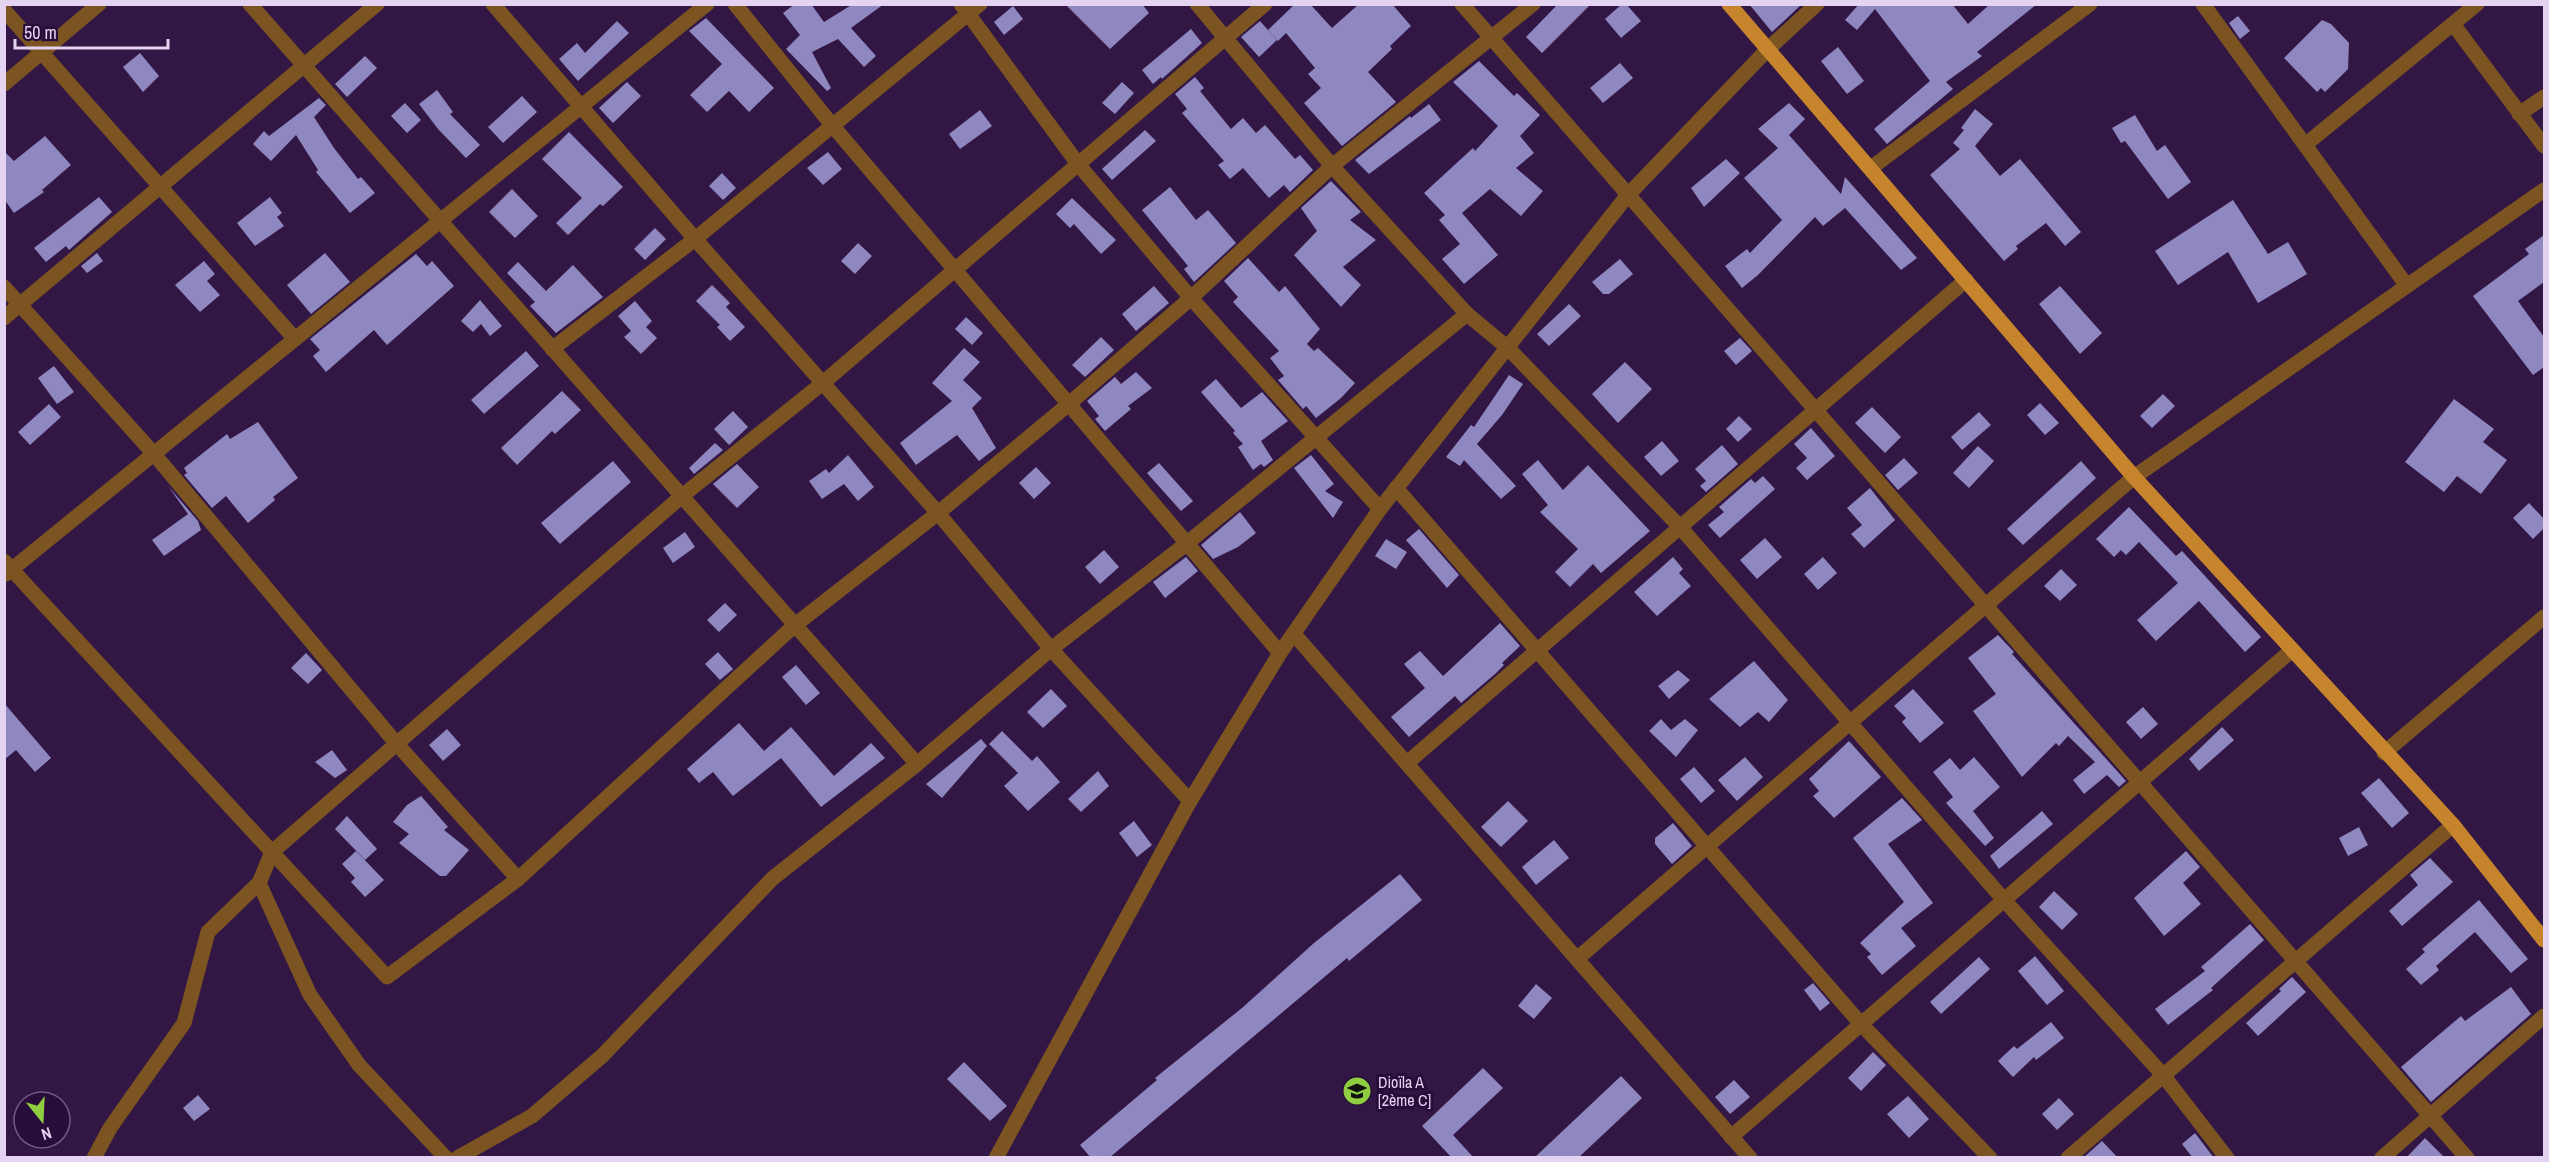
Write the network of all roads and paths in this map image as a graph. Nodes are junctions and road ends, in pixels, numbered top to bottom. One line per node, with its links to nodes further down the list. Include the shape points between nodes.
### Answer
1 (99, 4): 22 (street)
2 (250, 4): 23 (street)
3 (377, 4): 23 (street)
4 (493, 4): 26 (street)
5 (707, 4): 26 (street)
6 (735, 4): 28 (street)
7 (1197, 4): 19 (street)
8 (1265, 4): 19 (street)
9 (1462, 4): 20 (street)
10 (1533, 4): 20 (street)
11 (1729, 4): 21 (main road)
12 (1817, 4): 21 (street)
13 (2090, 4): 33 (street)
14 (2203, 4): 29 (street)
15 (2477, 4): 18 (street)
16 (970, 8): 28 (street); 31 (street)
17 (4, 10): 22 (street)
18 (2453, 24): 27 (street); 29 (street)
19 (1225, 39): 31 (street); 32 (street)
20 (1493, 39): 32 (street); 36 (street)
21 (1768, 49): 33 (main road); 36 (street)
22 (42, 52): 24 (street); 34 (street)
23 (304, 67): 34 (street); 37 (street)
24 (4, 84)
25 (2544, 97): 27 (street)
26 (582, 106): 37 (street); 38 (street)
27 (2519, 114): 30 (street)
28 (832, 124): 38 (street); 39 (street)
29 (2305, 145): 41 (street)
30 (2544, 146)
31 (1078, 164): 39 (street); 43 (street)
32 (1332, 166): 43 (street); 45 (street)
33 (1871, 168): 40 (main road)
34 (160, 187): 44 (street); 47 (street)
35 (2544, 190): 41 (street)
36 (1627, 196): 48 (street); 52 (street)
37 (440, 221): 47 (street); 49 (street)
38 (695, 239): 49 (street); 50 (street)
39 (955, 269): 50 (street); 51 (street)
40 (1966, 280): 52 (street); 55 (main road)
41 (2407, 286): 55 (street)
42 (4, 287): 44 (street)
43 (1191, 298): 51 (street); 53 (street)
44 (20, 305): 46 (street); 54 (street)
45 (1467, 314): 48 (street); 53 (street)
46 (4, 318)
47 (296, 339): 54 (street)
48 (1508, 348): 56 (street); 60 (street)
49 (552, 349): 57 (street)
50 (824, 382): 57 (street); 59 (street)
51 (1070, 403): 59 (street); 61 (street)
52 (1815, 411): 60 (street); 63 (street)
53 (1314, 438): 58 (street); 61 (street)
54 (154, 454): 62 (street); 72 (street)
55 (2134, 477): 63 (street); 68 (main road)
56 (1396, 488): 58 (street); 69 (street)
57 (682, 496): 65 (street); 72 (street)
58 (1380, 509): 66 (street)
59 (938, 513): 65 (street); 67 (street)
60 (1680, 527): 69 (street); 71 (street)
61 (1186, 544): 67 (street); 70 (street)
62 (7, 568): 80 (street)
63 (1984, 606): 71 (street); 76 (street)
64 (2544, 617): 73 (street)
65 (795, 625): 75 (street); 81 (street)
66 (1294, 634): 70 (street); 74 (street)
67 (1051, 649): 75 (street); 77 (street)
68 (2292, 650): 73 (main road); 76 (street)
69 (1537, 651): 74 (street); 79 (street)
70 (1280, 653): 77 (street)
71 (1850, 722): 79 (street); 83 (street)
72 (396, 743): 80 (street); 81 (street)
73 (2384, 753): 78 (main road)
74 (1407, 763): 85 (street)
75 (917, 764): 94 (street, via 773,878 602,1056 531,1116)
76 (2139, 784): 83 (street); 86 (street)
77 (1190, 801): 95 (street)
78 (2453, 825): 84 (main road); 86 (street)
79 (1708, 845): 85 (street); 88 (street)
80 (272, 852): 81 (street, via 387,977); 82 (street)
81 (518, 879)
82 (259, 883): 92 (street, via 208,932 184,1023 110,1128); 93 (street, via 310,995 359,1065)
83 (2004, 900): 88 (street); 89 (street)
84 (2544, 940)
85 (1578, 958): 91 (street)
86 (2294, 960): 89 (street); 90 (street)
87 (2544, 1016): 90 (street)
88 (1861, 1024): 91 (street); 97 (street)
89 (2163, 1075): 98 (street); 99 (street)
90 (2430, 1116): 100 (street); 101 (street)
91 (1731, 1137): 96 (street)
92 (94, 1158)
93 (446, 1158)
94 (457, 1158)
95 (996, 1158)
96 (1750, 1158)
97 (1990, 1158)
98 (2068, 1158)
99 (2227, 1158)
100 (2382, 1158)
101 (2467, 1158)

